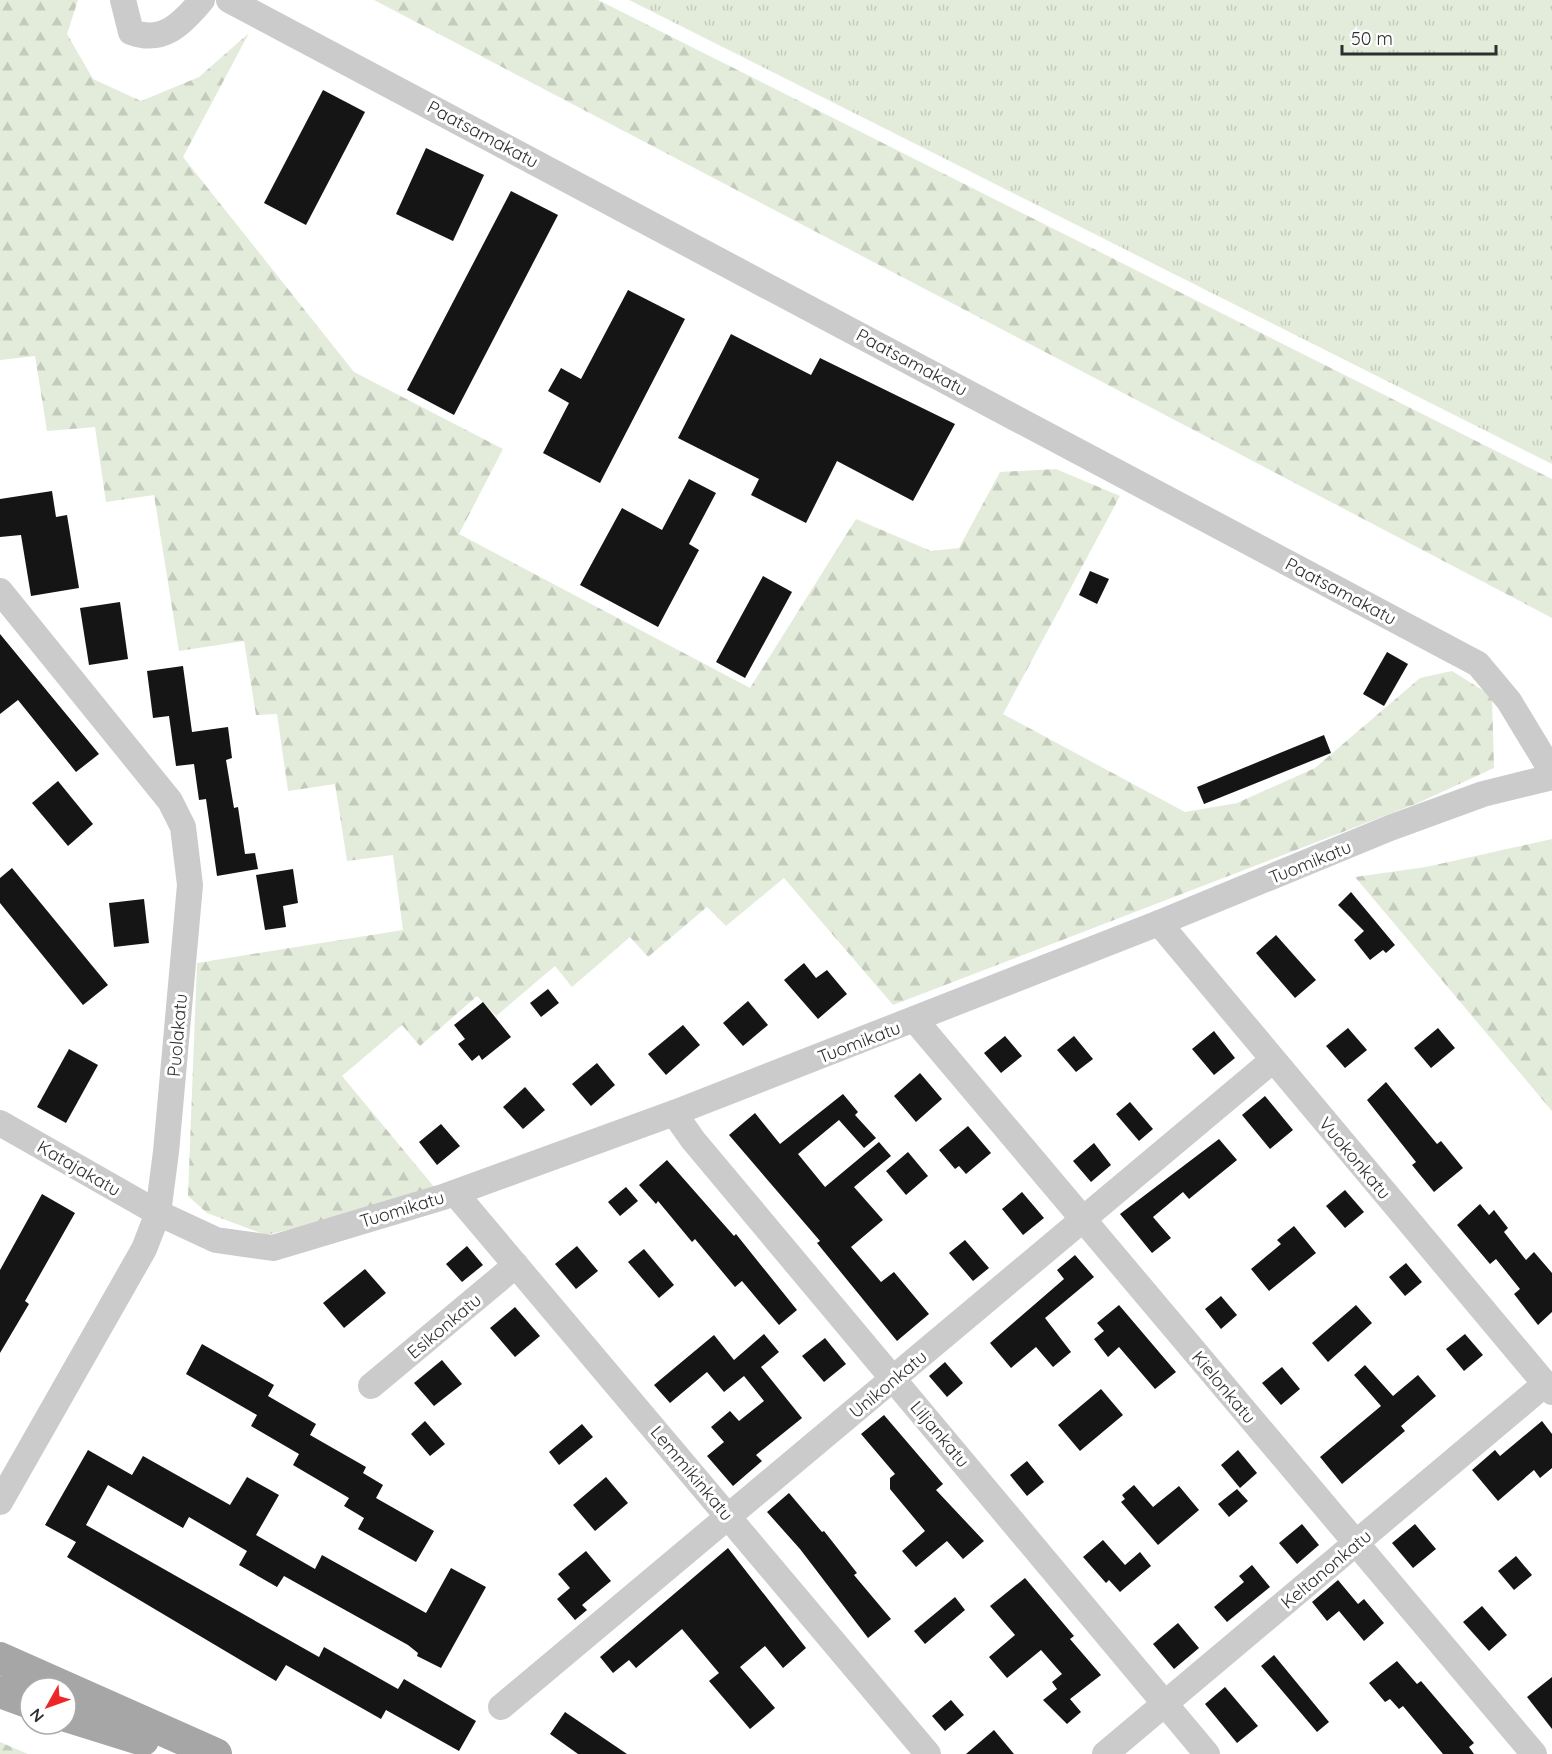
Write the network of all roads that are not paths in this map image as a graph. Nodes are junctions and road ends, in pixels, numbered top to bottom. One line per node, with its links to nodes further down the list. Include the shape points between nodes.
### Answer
1 (123, 0): 2 (street, via 130,32 146,38 175,28)
2 (202, 0)
3 (229, 0): 5 (street, Paatsamakatu, via 1478,664 1509,701)
4 (0, 591): 13 (street, Puolakatu, via 170,801 183,827 190,885)
5 (1552, 772)
6 (1552, 777): 7 (street, Tuomikatu, via 1483,794 1390,828)
7 (1159, 923): 8 (street, Tuomikatu); 9 (street, Vuokonkatu)
8 (915, 1020): 10 (street, Tuomikatu); 14 (street, Kielonkatu)
9 (1273, 1060): 14 (street, Unikonkatu); 18 (street, Vuokonkatu)
10 (674, 1113): 12 (street, Tuomikatu); 16 (street, Liljankatu)
11 (0, 1123): 13 (street, Katajakatu)
12 (455, 1192): 13 (street, Tuomikatu, via 273,1248 216,1240); 15 (street, Lemmikinkatu)
13 (158, 1213): 19 (street, Puolakatu, via 144,1249)
14 (1082, 1219): 16 (street, Unikonkatu); 21 (street, Kielonkatu)
15 (516, 1265): 17 (street, Esikonkatu); 20 (street, Lemmikinkatu)
16 (894, 1379): 20 (street, Unikonkatu); 25 (street, Liljankatu)
17 (371, 1386)
18 (1549, 1388): 21 (street, Keltanonkatu)
19 (0, 1502)
20 (728, 1516): 26 (street, Unikonkatu); 30 (street, Lemmikinkatu)
21 (1356, 1544): 25 (street, Keltanonkatu); 33 (street, Kielonkatu)
22 (0, 1658): 29 (main road)
23 (0, 1692): 24 (main road)
24 (18, 1699)
25 (1165, 1704): 31 (street, Keltanonkatu); 32 (street, Liljankatu)
26 (501, 1707)
27 (78, 1720): 28 (main road)
28 (189, 1754)
29 (216, 1754)
30 (928, 1754)
31 (1106, 1754)
32 (1208, 1754)
33 (1534, 1754)

